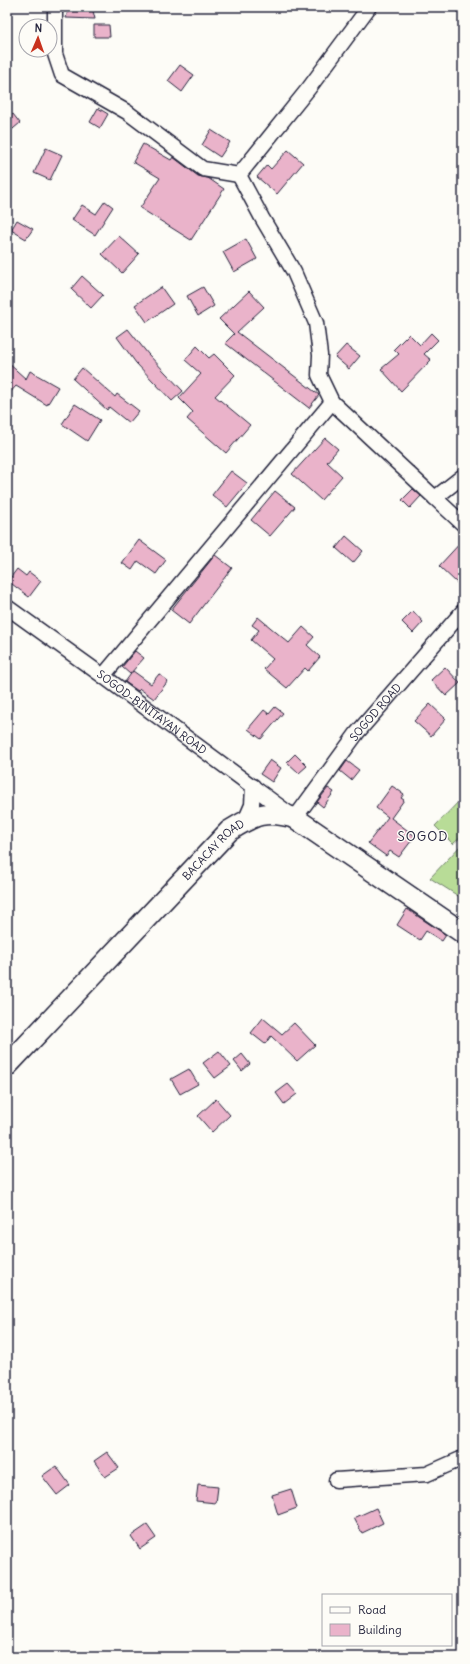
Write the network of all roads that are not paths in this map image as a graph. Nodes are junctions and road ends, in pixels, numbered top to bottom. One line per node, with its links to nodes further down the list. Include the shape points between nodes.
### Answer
1 (55, 7): 3 (street, via 55,54 62,75 126,112 202,169)
2 (369, 7): 3 (street, via 309,88)
3 (239, 175): 4 (street, via 294,272 316,323 320,355 319,375)
4 (332, 402): 6 (street); 10 (street)
5 (463, 476): 6 (street)
6 (434, 498): 7 (street)
7 (463, 524)
8 (7, 607): 10 (street, SOGOD-BINITAYAN ROAD)
9 (463, 611): 12 (street, SOGOD ROAD, via 357,733)
10 (103, 676): 11 (street, SOGOD-BINITAYAN ROAD)
11 (253, 786): 12 (street, SOGOD-BINITAYAN ROAD); 13 (street, via 252,805)
12 (295, 818): 13 (main road, BACACAY ROAD, via 272,813 259,814); 14 (main road, BACACAY ROAD)
13 (245, 821): 15 (main road, BACACAY ROAD, via 229,831)
14 (463, 932)
15 (7, 1066)
16 (463, 1458): 17 (street, via 427,1474)
17 (336, 1480)

